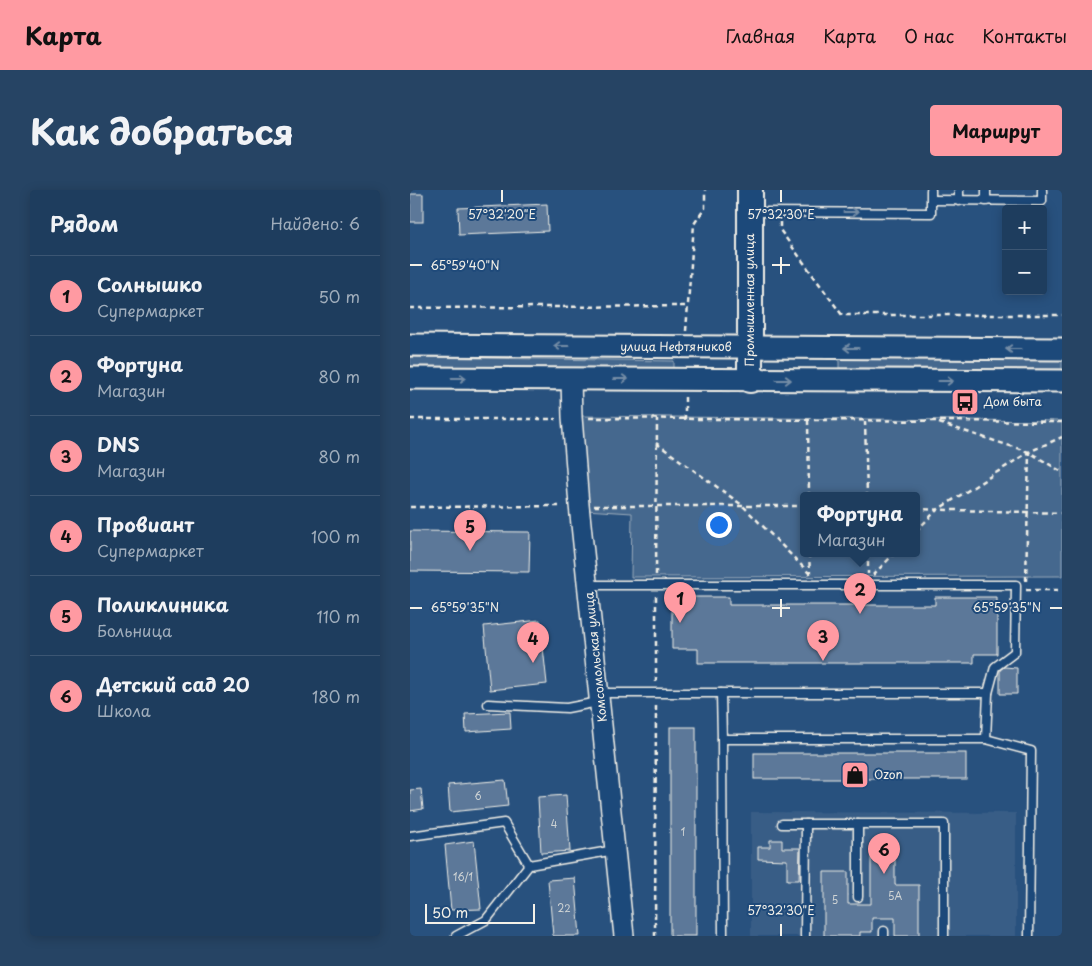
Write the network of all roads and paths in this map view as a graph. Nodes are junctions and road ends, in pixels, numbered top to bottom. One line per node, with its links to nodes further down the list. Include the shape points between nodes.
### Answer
1 (705, 190): 11 (path, via 705,208 694,224)
2 (931, 190): 6 (lane)
3 (959, 190): 8 (lane)
4 (986, 190): 9 (lane)
5 (1042, 190): 9 (lane, via 1042,201)
6 (932, 200): 8 (lane); 10 (lane, one-way to 6, via 931,213)
7 (750, 201): 10 (lane); 16 (main road, Промышленная улица)
8 (959, 201): 9 (lane)
9 (986, 201)
10 (780, 212): 13 (path, via 780,230 842,315)
11 (688, 306): 12 (path); 15 (path)
12 (410, 308)
13 (1062, 315)
14 (410, 346): 15 (main road, улица Нефтяников, one-way to 14)
15 (686, 347): 16 (main road, улица Нефтяников)
16 (750, 347): 17 (main road, улица Нефтяников, one-way to 16); 21 (main road, Промышленная улица)
17 (1062, 349)
18 (410, 378): 19 (main road, one-way to 19)
19 (571, 379): 20 (main road, one-way to 20); 23 (street, Комсомольская улица)
20 (686, 380): 21 (main road); 26 (path)
21 (750, 380): 22 (main road, one-way to 22)
22 (1062, 381)
23 (572, 417): 24 (path); 25 (path); 38 (street, Комсомольская улица)
24 (410, 419)
25 (657, 419): 26 (path); 32 (path)
26 (685, 420): 27 (path)
27 (808, 420): 28 (path); 35 (path)
28 (865, 421): 29 (path); 36 (path)
29 (936, 421): 30 (path); 33 (path)
30 (1062, 422)
31 (1062, 437): 33 (path)
32 (656, 443): 39 (path); 40 (path)
33 (1029, 452): 34 (path); 43 (path); 54 (path)
34 (1062, 472)
35 (809, 492)
36 (867, 492)
37 (410, 506): 38 (path)
38 (580, 506): 39 (path); 50 (street, Комсомольская улица)
39 (657, 506): 40 (path); 51 (path)
40 (742, 506): 41 (path); 49 (path)
41 (800, 506)
42 (920, 509): 43 (path)
43 (937, 510): 44 (path); 45 (path)
44 (1062, 513)
45 (920, 527)
46 (810, 557): 49 (path)
47 (868, 557): 48 (path, via 868,580)
48 (891, 557)
49 (810, 574): 52 (path)
50 (589, 585): 51 (lane); 59 (street, Комсомольская улица)
51 (656, 585): 52 (lane); 56 (path)
52 (824, 585): 53 (lane, via 1016,585)
53 (1016, 590): 54 (path); 58 (lane, via 1015,652 995,667)
54 (1026, 590): 55 (path)
55 (1062, 590)
56 (656, 693): 57 (lane); 59 (lane); 72 (path)
57 (721, 693): 58 (lane); 61 (lane)
58 (988, 693): 62 (lane)
59 (600, 698): 60 (lane, via 567,708); 67 (street, Комсомольская улица)
60 (488, 704)
61 (722, 739): 62 (lane); 73 (lane)
62 (986, 739): 76 (lane, via 1031,751)
63 (782, 824): 64 (lane)
64 (806, 824): 65 (lane); 74 (lane)
65 (858, 824): 69 (lane); 75 (lane, via 944,824)
66 (410, 836): 68 (lane, via 504,823)
67 (615, 850): 68 (lane); 71 (street, Комсомольская улица)
68 (529, 865): 70 (lane, via 486,920)
69 (858, 897)
70 (456, 936)
71 (624, 936)
72 (655, 936)
73 (722, 936)
74 (805, 936)
75 (944, 936)
76 (1029, 936)

